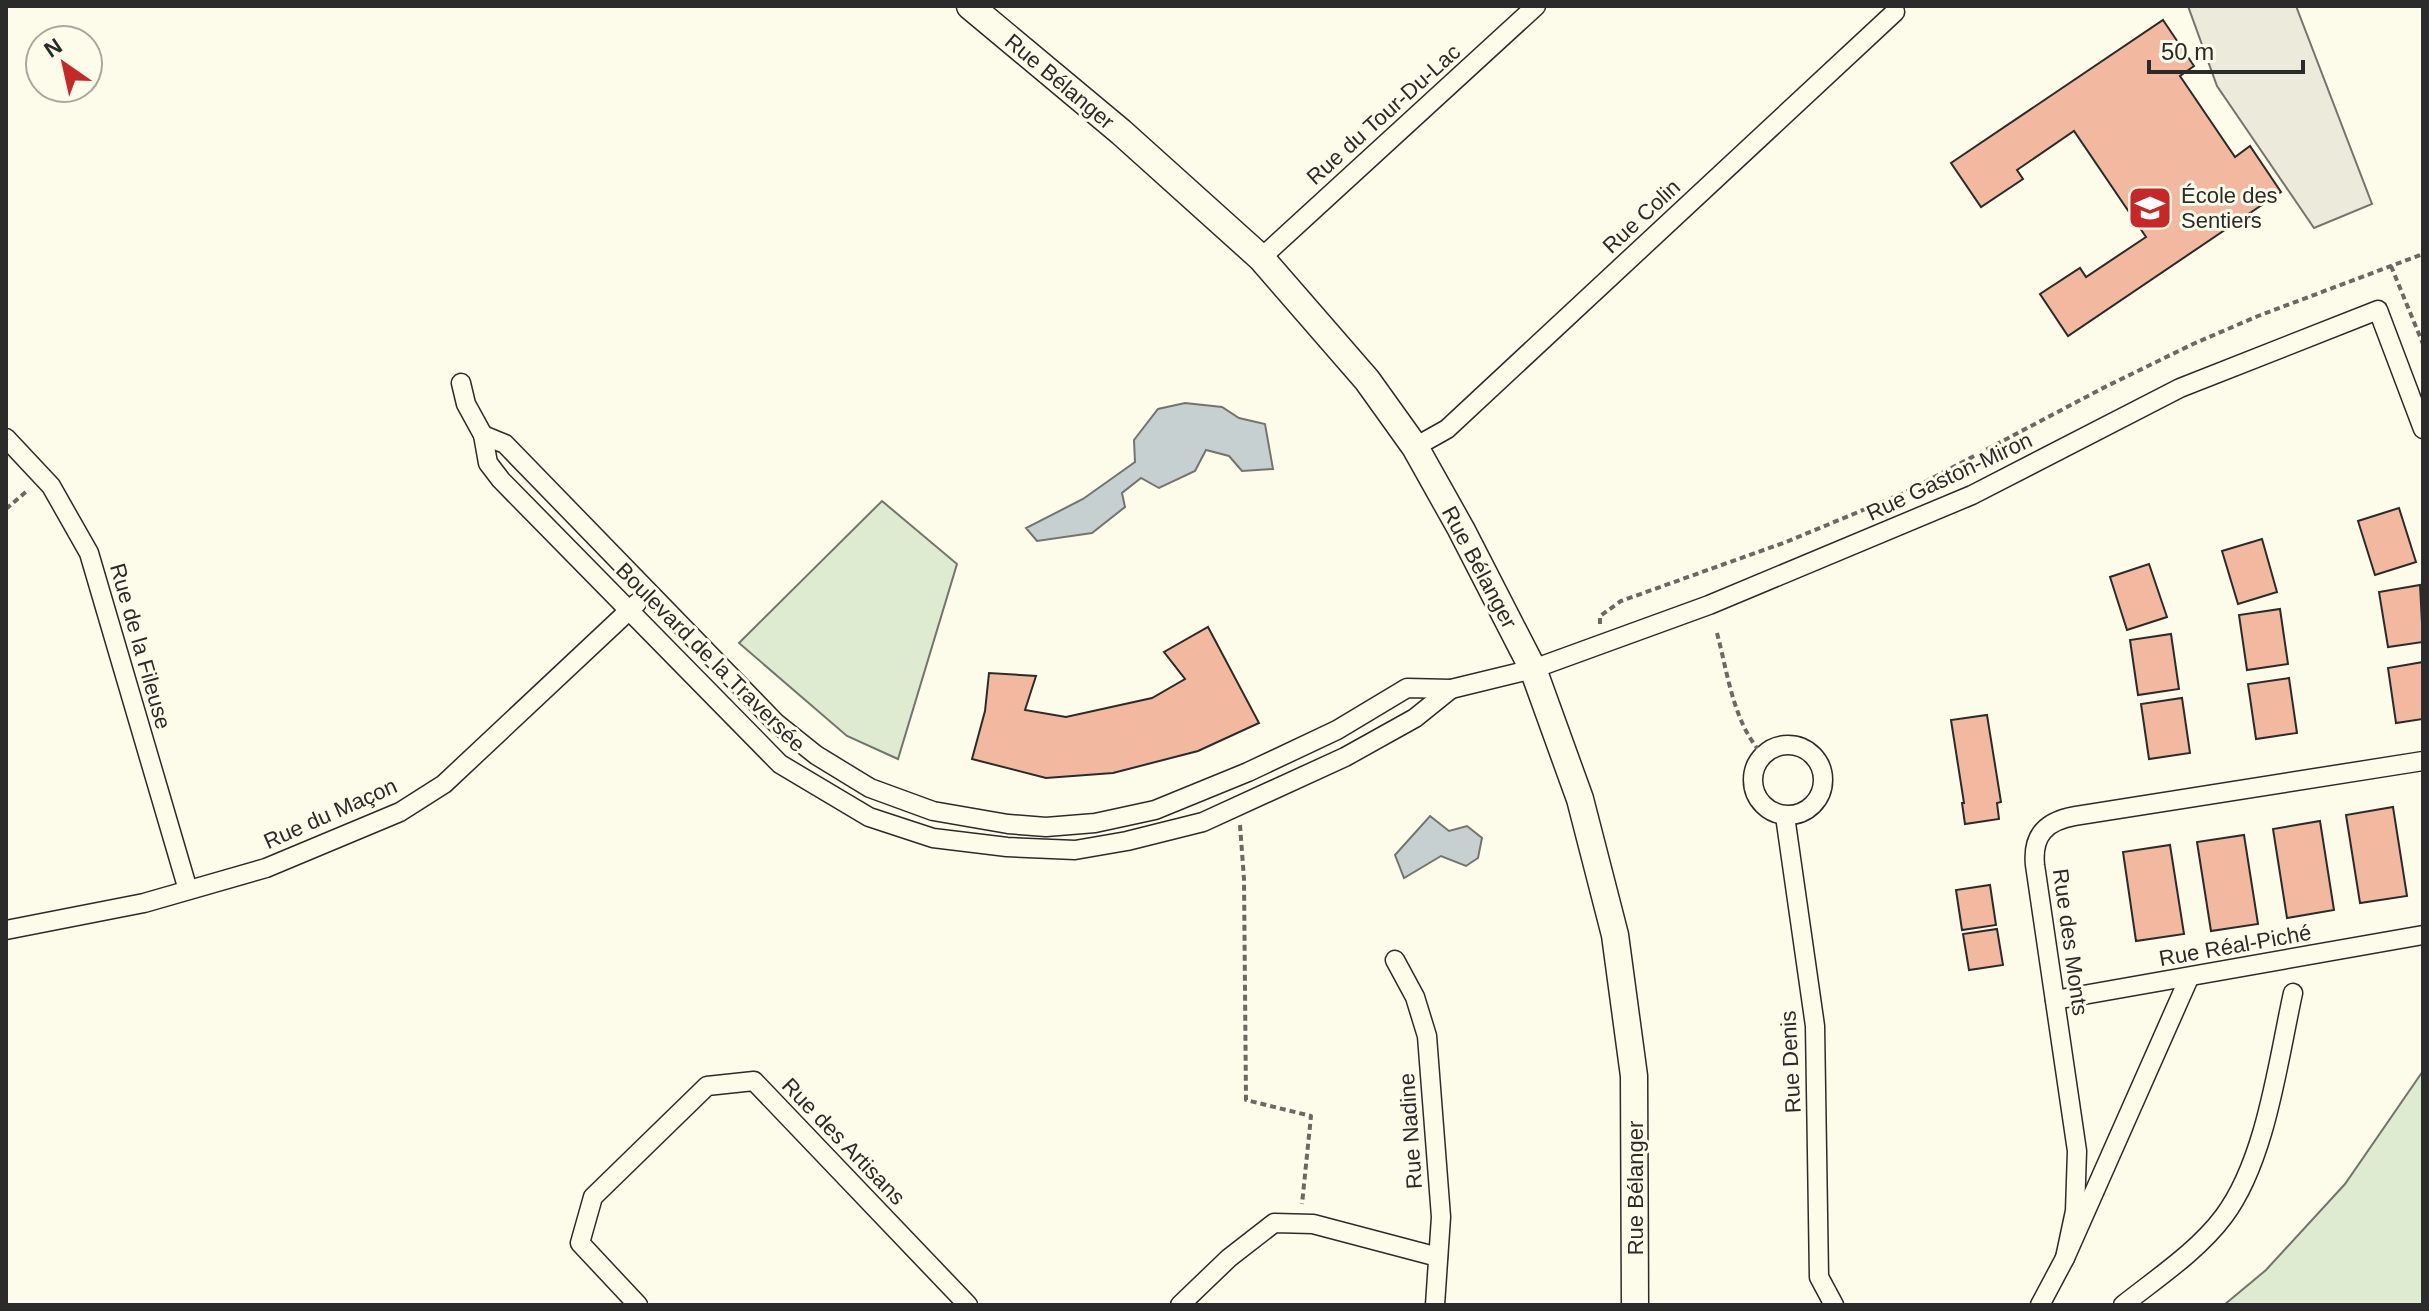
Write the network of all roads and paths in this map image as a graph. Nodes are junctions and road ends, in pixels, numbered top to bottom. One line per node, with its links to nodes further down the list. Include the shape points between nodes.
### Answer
1 (970, 6): 5 (street, Rue Bélanger)
2 (1536, 6): 5 (street, Rue du Tour-Du-Lac)
3 (1895, 12): 12 (street, Rue Colin, via 1447,429)
4 (2423, 254): 6 (path)
5 (1261, 258): 12 (street, Rue Bélanger, via 1367,380)
6 (2391, 266): 7 (path); 18 (path, via 2193,344 1904,493 1621,601 1600,616)
7 (2423, 344)
8 (461, 383): 10 (street, Boulevard de la Traversée)
9 (2423, 429): 18 (street, Rue Gaston-Miron, via 2378,310 2180,388 1906,524)
10 (483, 435): 15 (street, Boulevard de la Traversée, via 505,444); 16 (street, Boulevard de la Traversée, via 488,463 501,480)
11 (6, 438): 13 (street, Rue de la Fileuse)
12 (1415, 447): 19 (street, Rue Bélanger)
13 (42, 477): 14 (path); 25 (street, Rue de la Fileuse, via 89,553)
14 (6, 509)
15 (649, 593): 16 (street, Rue du Maçon); 20 (street, Boulevard de la Traversée, via 776,723 816,755 870,788 933,811 1008,824 1095,823 1155,810 1337,730 1407,688)
16 (628, 611): 23 (street, Boulevard de la Traversée, via 780,764 869,817 933,838 1075,850 1203,822); 25 (street, Rue du Maçon, via 444,784 400,812 266,868)
17 (1717, 633): 21 (path, via 1740,721)
18 (1604, 643): 19 (street, Rue Gaston-Miron)
19 (1533, 669): 20 (street, Boulevard de la Traversée); 39 (street, Rue Bélanger, via 1580,799 1615,935 1634,1076)
20 (1451, 689): 23 (street, Boulevard de la Traversée, via 1415,718 1345,757)
21 (1763, 755): 24 (street, via 1752,787 1764,807); 24 (street, via 1796,745 1821,768 1816,802)
22 (2423, 761): 31 (street, Rue des Monts, via 2050,823 2036,840 2034,856)
23 (1238, 807): 32 (path, via 1244,879 1246,1100 1311,1116)
24 (1785, 816): 40 (street, Rue Denis, via 1815,1026 1819,1277)
25 (188, 890): 26 (street, Rue du Maçon)
26 (6, 930)
27 (2423, 935): 29 (street, Rue Réal-Piché)
28 (1395, 960): 33 (street, Rue Nadine, via 1415,997 1427,1036 1441,1217)
29 (2189, 978): 31 (street, Rue Réal-Piché); 34 (street, Rue des Monts)
30 (2293, 993): 42 (street, via 2267,1113 2245,1180 2224,1216 2190,1251)
31 (2055, 1000): 34 (street, Rue des Monts, via 2077,1151 2075,1211)
32 (1300, 1224): 33 (street); 37 (street, via 1274,1223)
33 (1438, 1257): 38 (street, Rue Nadine)
34 (2065, 1258): 41 (street, Rue des Monts)
35 (638, 1305): 36 (street, Rue des Artisans, via 580,1243 593,1197 707,1086 754,1081)
36 (968, 1305)
37 (1180, 1305)
38 (1435, 1305)
39 (1635, 1305)
40 (1834, 1305)
41 (2040, 1305)
42 (2123, 1305)

